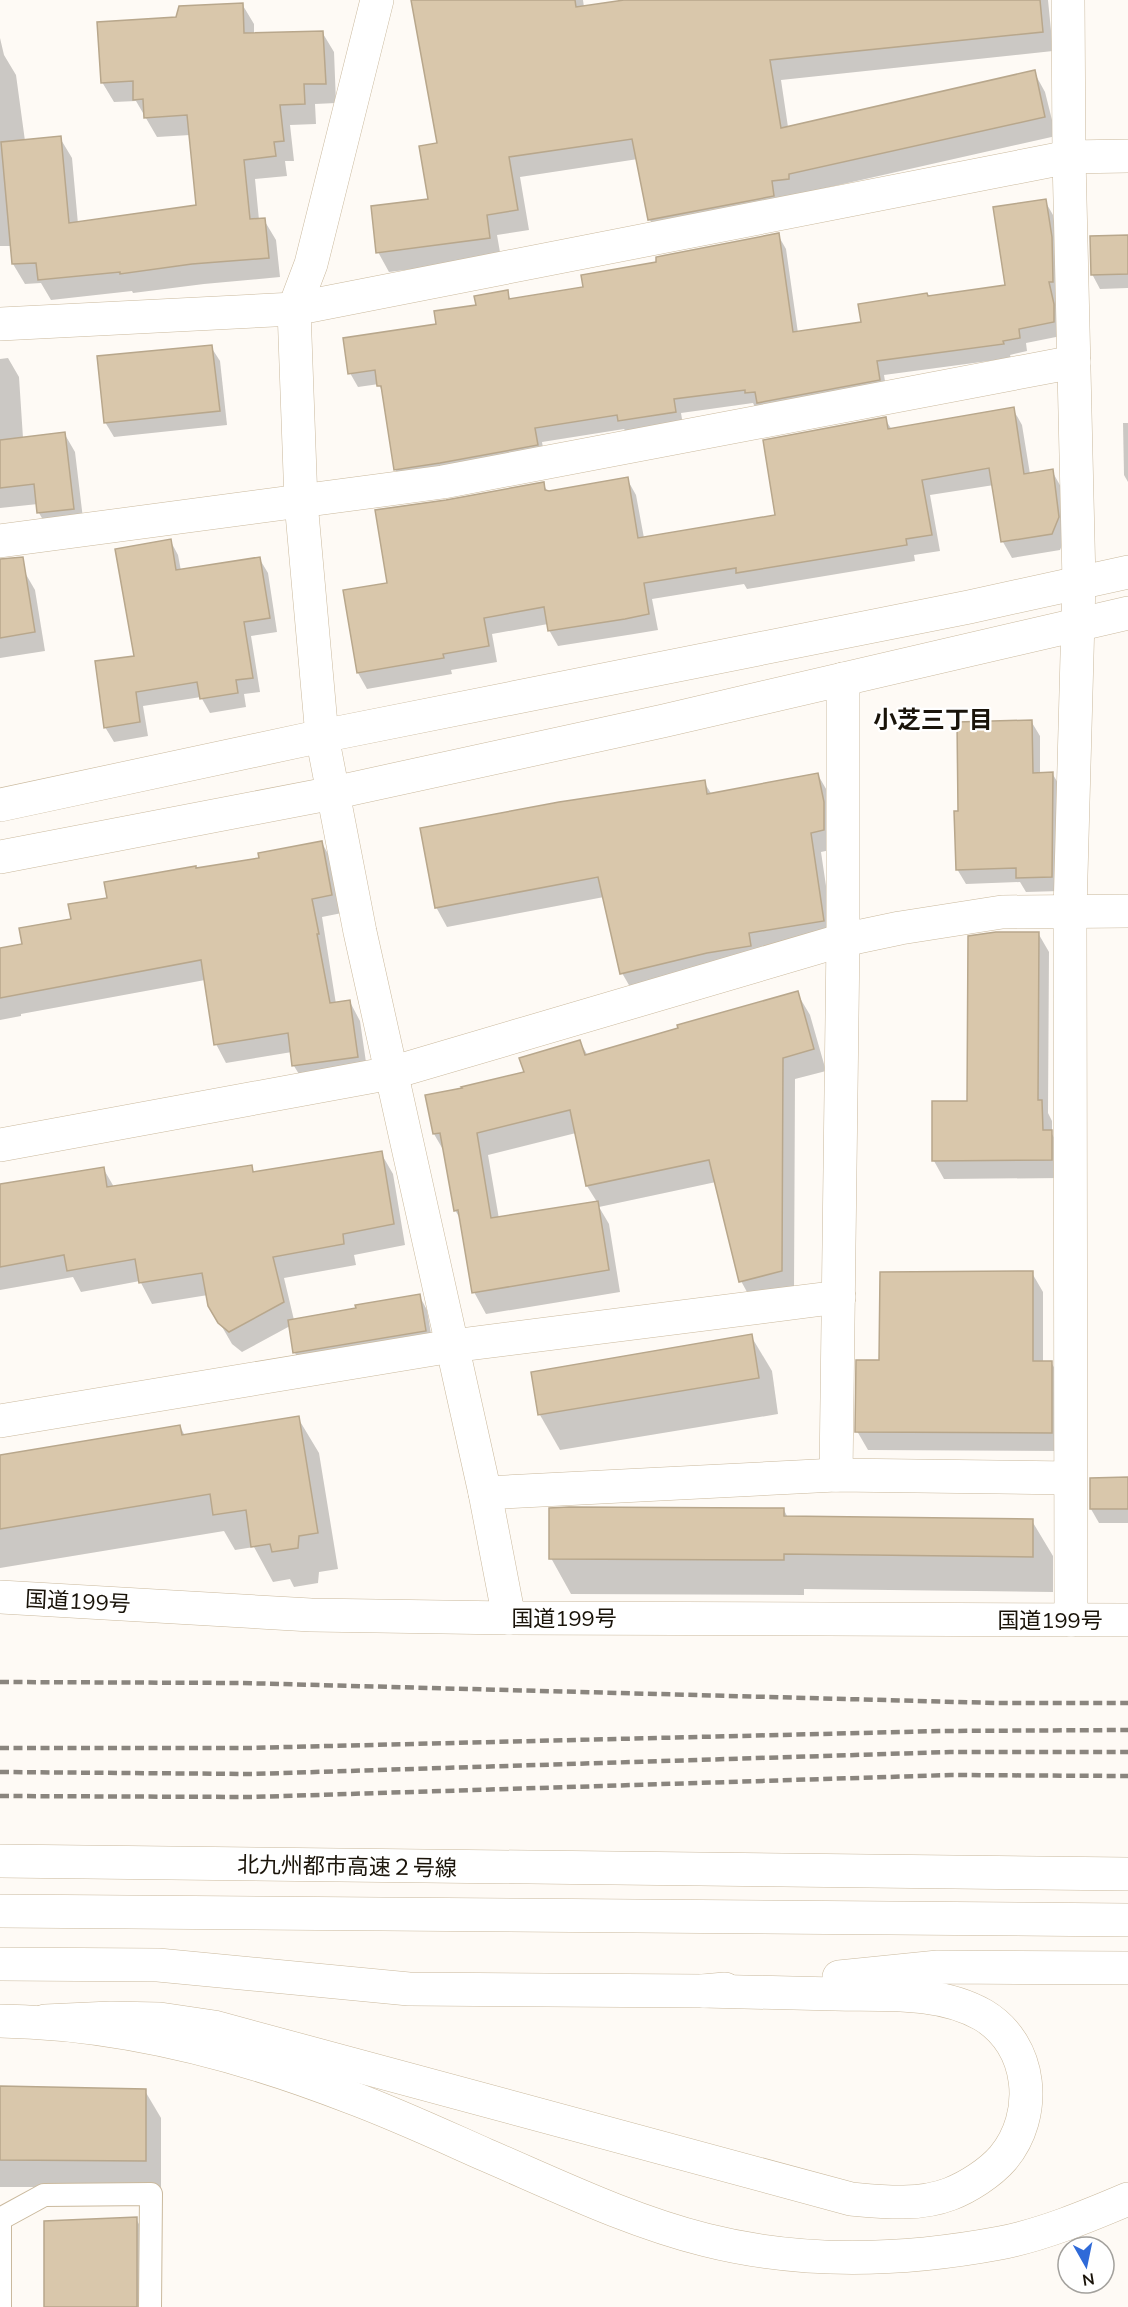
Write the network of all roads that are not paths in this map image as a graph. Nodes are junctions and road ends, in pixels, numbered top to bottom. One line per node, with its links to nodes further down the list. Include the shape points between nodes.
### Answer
1 (377, 0): 5 (main road, via 311,264)
2 (1068, 0): 4 (main road)
3 (1128, 156): 4 (main road)
4 (1069, 157): 5 (main road); 7 (main road)
5 (294, 309): 6 (main road); 8 (main road)
6 (0, 324)
7 (1074, 362): 8 (main road, via 455,480); 11 (main road)
8 (301, 502): 9 (main road); 15 (main road)
9 (0, 541)
10 (1128, 572): 11 (main road)
11 (1078, 582): 13 (main road); 15 (main road)
12 (1128, 613): 13 (main road)
13 (1077, 624): 14 (main road); 20 (main road)
14 (843, 679): 16 (main road); 21 (main road)
15 (322, 736): 16 (main road); 17 (main road)
16 (333, 793): 18 (main road); 22 (main road)
17 (0, 805)
18 (0, 857)
19 (1128, 911): 20 (main road)
20 (1070, 912): 21 (main road, via 1002,912); 28 (main road)
21 (843, 940): 22 (main road); 24 (main road)
22 (391, 1072): 23 (main road); 25 (main road)
23 (0, 1146)
24 (839, 1296): 25 (main road); 27 (main road)
25 (452, 1346): 26 (main road); 29 (main road)
26 (0, 1421)
27 (836, 1475): 28 (main road); 29 (main road)
28 (1070, 1478): 32 (main road)
29 (485, 1493): 31 (main road)
30 (0, 1597): 31 (main road, 国道199号, via 311,1615)
31 (509, 1618): 32 (main road, 国道199号)
32 (1071, 1620): 33 (main road, 国道199号)
33 (1128, 1620)
34 (1128, 1851): 36 (main road)
35 (0, 1861): 36 (main road, 北九州都市高速２号線)
36 (694, 1870): 37 (main road)
37 (1128, 1874)
38 (0, 1911): 39 (main road)
39 (1128, 1920)
40 (0, 1964): 42 (main road, via 158,1965 409,1989)
41 (1128, 1968): 42 (main road, via 938,1966)
42 (703, 1991): 44 (main road, via 913,1996 953,2002 983,2015 1004,2032 1019,2056 1026,2081 1026,2110 1018,2134 1002,2159 977,2180 950,2194 921,2202 851,2199 214,2026 160,2019)
43 (0, 2021): 44 (main road)
44 (45, 2021): 45 (main road, via 158,2039 251,2063 350,2096 631,2217 707,2240 780,2253 852,2257 929,2254 1002,2243)
45 (1128, 2199)
46 (0, 2219): 47 (lane); 48 (lane, via 44,2195 151,2194)
47 (0, 2307)
48 (150, 2307)

